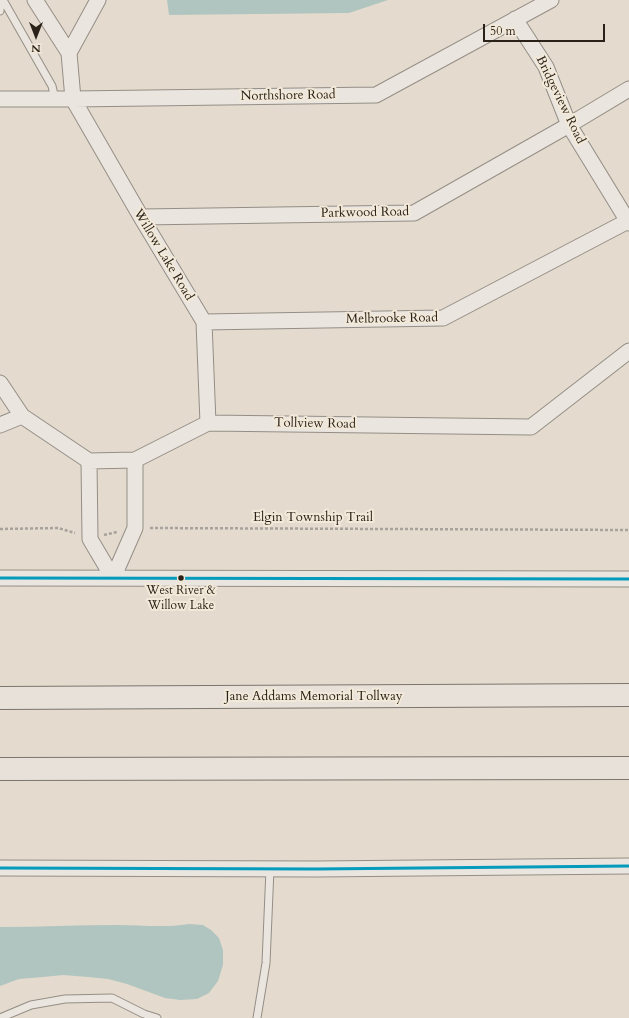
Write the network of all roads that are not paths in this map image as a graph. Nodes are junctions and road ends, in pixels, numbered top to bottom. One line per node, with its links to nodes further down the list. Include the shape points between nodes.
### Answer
1 (2, 0): 5 (lane); 10 (lane, via 42,67 52,86)
2 (35, 0): 7 (street)
3 (98, 0): 7 (street)
4 (551, 0): 6 (street, Northshore Road)
5 (0, 11)
6 (515, 20): 11 (street, Northshore Road, via 376,95); 12 (street, Bridgeview Road, via 546,67)
7 (69, 53): 11 (street)
8 (629, 89): 12 (street, Parkwood Road)
9 (0, 99): 10 (street, Northshore Road)
10 (55, 99): 11 (street, Northshore Road)
11 (73, 99): 13 (street, Willow Lake Road)
12 (569, 125): 13 (street, Parkwood Road, via 414,213); 14 (street, Bridgeview Road)
13 (140, 217): 15 (street, Willow Lake Road)
14 (629, 222): 15 (street, Melbrooke Road, via 443,318)
15 (204, 322): 19 (street, Willow Lake Road)
16 (629, 351): 19 (street, Tollview Road, via 531,427)
17 (0, 383): 18 (street)
18 (22, 416): 20 (street); 22 (street)
19 (208, 423): 21 (street, Tollview Road)
20 (0, 425)
21 (135, 460): 22 (street, Tollview Road); 24 (street, via 135,528)
22 (89, 461): 24 (street, via 90,539)
23 (0, 578): 24 (street)
24 (113, 578): 25 (street)
25 (629, 579)
26 (629, 695): 27 (highway, Jane Addams Memorial Tollway)
27 (0, 698)
28 (629, 768): 29 (highway)
29 (0, 769)
30 (629, 866): 32 (street)
31 (0, 868): 32 (street)
32 (270, 868): 35 (lane, via 266,963)
33 (0, 1018): 34 (lane, via 31,1005 65,999 112,998)
34 (157, 1018)
35 (257, 1018)

